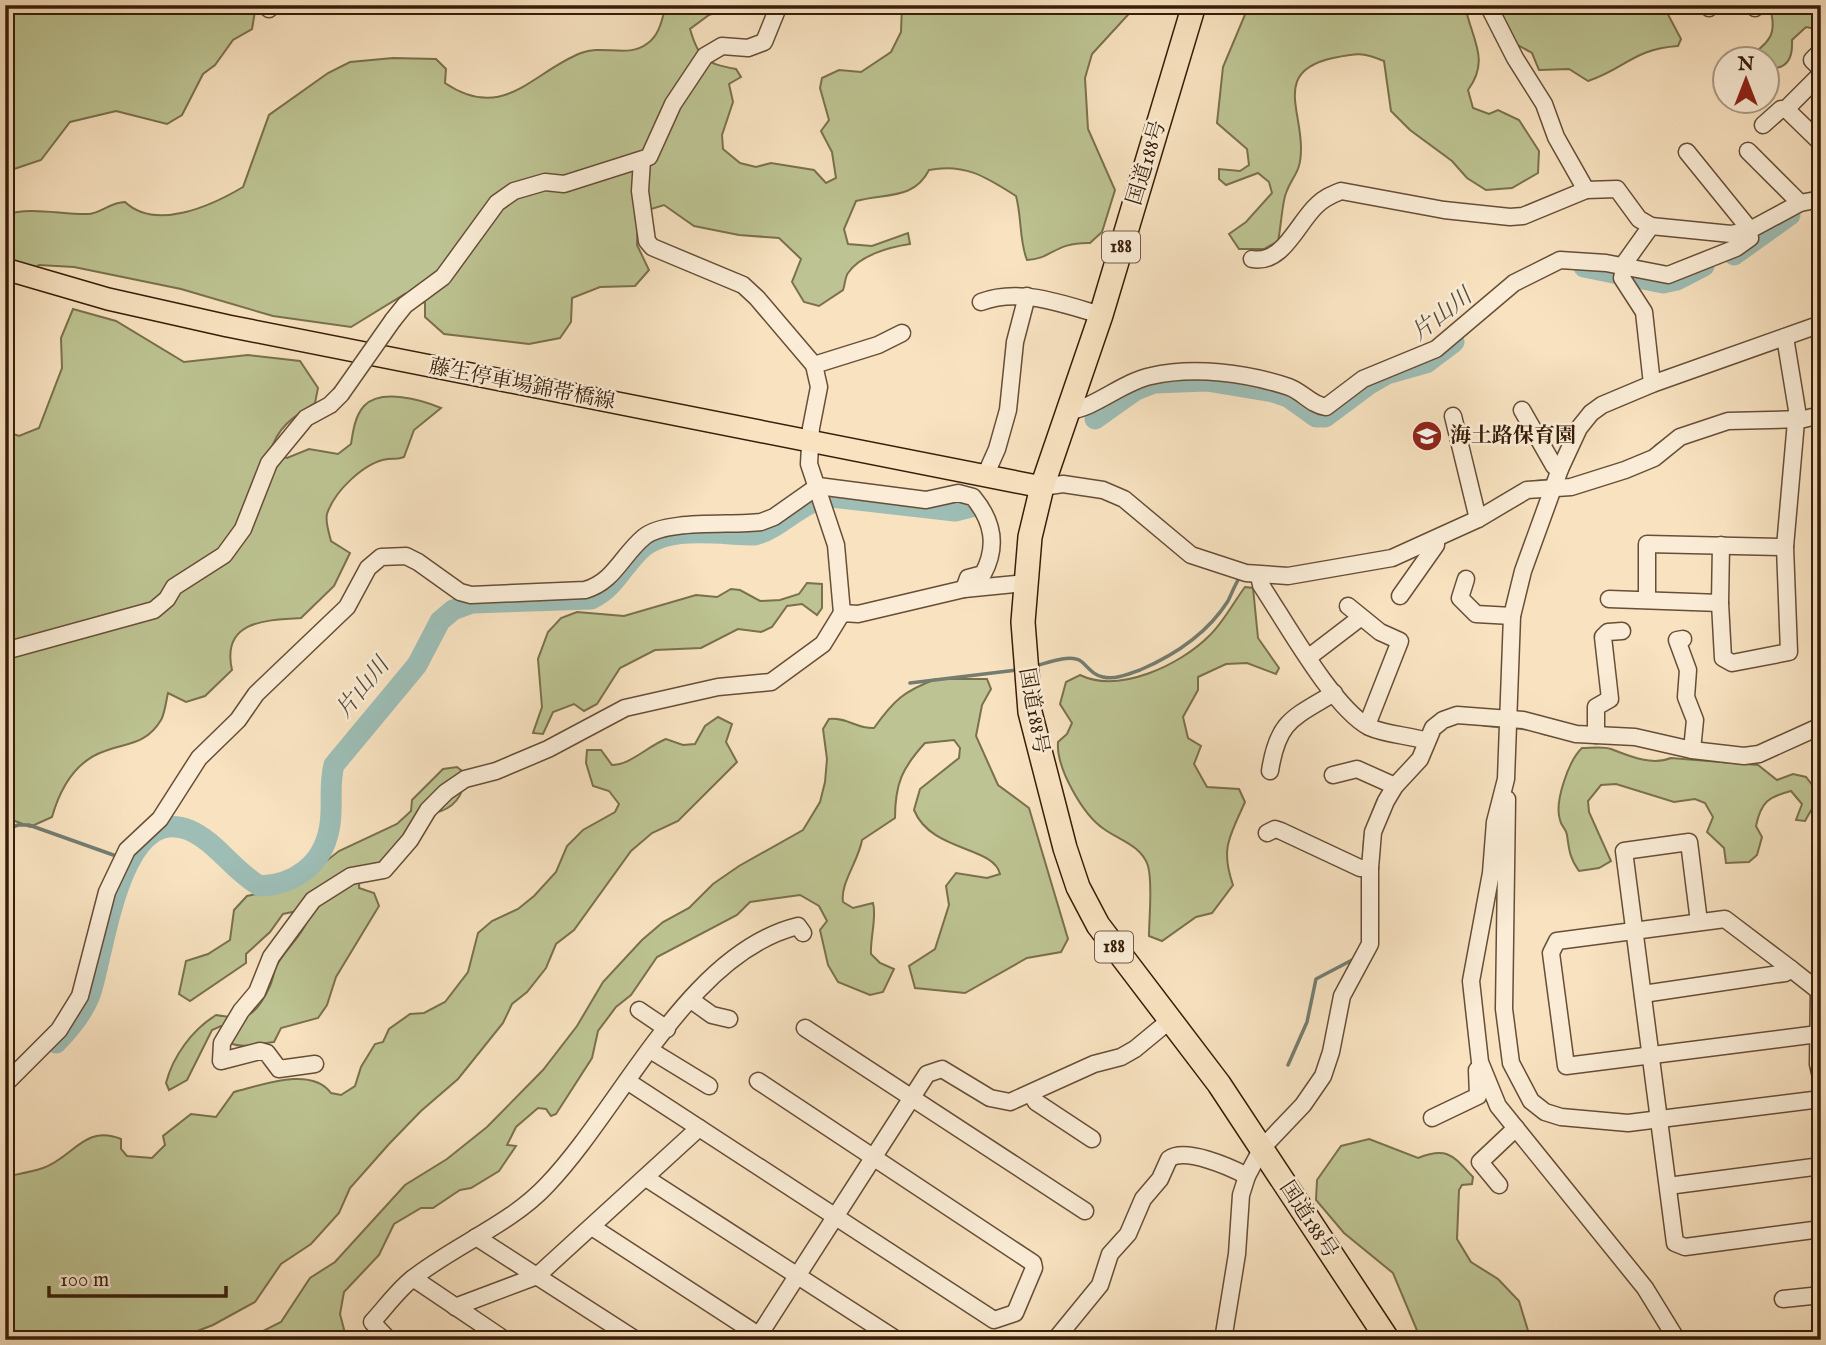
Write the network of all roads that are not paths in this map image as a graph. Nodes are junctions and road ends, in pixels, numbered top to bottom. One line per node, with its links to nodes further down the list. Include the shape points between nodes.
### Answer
1 (779, 5): 11 (street, via 764,43 748,48 722,46 705,56 673,104 654,151)
2 (1194, 5): 22 (highway, 国道188号 / 188)
3 (1488, 5): 12 (street)
4 (1821, 51): 5 (street, via 1812,60)
5 (1821, 71): 6 (street)
6 (1786, 109): 7 (street); 8 (street)
7 (1763, 125)
8 (1821, 144)
9 (1748, 151): 14 (street)
10 (1686, 152): 16 (street)
11 (642, 160): 26 (street, via 640,191 647,241 743,285); 57 (street, bridge, via 564,184 545,182 514,191 497,203 443,277 405,305 341,394 306,418 269,463 243,529 224,555 174,587 154,610)
12 (1586, 190): 15 (street, via 1617,189 1639,219); 17 (street, via 1510,217 1340,191 1314,207 1273,255)
13 (1821, 199): 14 (street)
14 (1800, 203): 16 (street)
15 (1651, 226): 16 (street, via 1731,234); 19 (street)
16 (1748, 231): 19 (street, via 1750,237 1736,248 1681,272)
17 (1252, 259)
18 (5, 269): 33 (main road, 藤生停車場錦帯橋線, via 108,299 228,326)
19 (1623, 271): 27 (street, via 1644,312); 29 (street, via 1576,259 1560,260 1531,273 1437,349 1363,379 1326,407 1289,387 1199,372 1151,376)
20 (1027, 296): 21 (street, via 999,295); 22 (street); 35 (street, via 1015,342 1008,410)
21 (981, 302)
22 (1101, 315): 29 (highway, 国道188号 / 188)
23 (1821, 324): 25 (street)
24 (902, 333): 26 (street)
25 (1785, 337): 27 (street); 32 (street)
26 (814, 365): 33 (street, via 819,387)
27 (1652, 384): 34 (street, via 1591,413)
28 (1521, 410): 34 (street, via 1554,466)
29 (1068, 411): 36 (highway, 国道188号 / 188)
30 (1821, 415): 32 (street)
31 (1453, 416): 39 (street)
32 (1797, 420): 37 (street, via 1737,418 1680,437 1654,458 1625,470); 42 (street)
33 (809, 442): 35 (main road, 藤生停車場錦帯橋線); 38 (street, via 810,464)
34 (1560, 468): 37 (street)
35 (985, 476): 36 (main road, 藤生停車場錦帯橋線)
36 (1042, 487): 43 (street, via 1087,486 1124,499 1182,550); 45 (highway, 国道188号 / 188, via 1030,537)
37 (1553, 489): 39 (street, via 1527,490); 53 (street)
38 (821, 495): 46 (street, via 926,500 958,493 973,497 989,521 993,552 983,575 968,578); 52 (street, via 836,545); 91 (street, via 761,522 660,528 644,537 600,586 585,590 471,595 406,556 381,557 368,568 347,607 256,694 238,720 199,758 160,819 127,850 107,892 80,996 59,1030)
39 (1478, 519): 40 (street)
40 (1436, 540): 43 (street, via 1384,560 1288,576); 47 (street)
41 (1721, 545): 42 (street); 49 (street, via 1647,544); 50 (street)
42 (1785, 547): 50 (street, via 1790,652 1732,663 1723,659)
43 (1259, 576): 58 (street)
44 (1466, 579): 53 (street, via 1460,598 1476,614)
45 (1026, 583): 46 (street); 80 (highway, 国道188号 / 188, via 1024,661 1030,712 1065,848 1098,925)
46 (964, 589): 52 (street, via 858,614)
47 (1400, 596)
48 (1609, 599): 49 (street)
49 (1647, 600): 50 (street)
50 (1720, 603)
51 (1348, 606): 54 (street)
52 (842, 612): 87 (street, via 822,644 771,682 718,687 625,708 548,749 465,779 428,810 384,870 351,876 323,892 271,957 257,992 222,1042 220,1058 260,1051 279,1069)
53 (1512, 616): 60 (street)
54 (1360, 618): 58 (street); 61 (street, via 1400,641)
55 (1622, 631): 63 (street, via 1608,632 1603,638 1610,699 1596,707)
56 (1683, 639): 65 (street, via 1677,640 1688,670 1686,697 1695,720)
57 (5, 651)
58 (1309, 657): 59 (street)
59 (1334, 693): 61 (street); 66 (street, via 1288,722 1275,742)
60 (1507, 720): 63 (street); 64 (street, via 1457,715 1433,728); 68 (street)
61 (1367, 725): 64 (street)
62 (1821, 726): 65 (street, via 1759,754)
63 (1596, 735): 65 (street, via 1635,737)
64 (1427, 741): 69 (street, via 1420,759)
65 (1692, 750)
66 (1270, 771)
67 (1333, 775): 69 (street, via 1357,769)
68 (1506, 779): 86 (street, via 1494,822 1491,873 1471,981); 97 (street, via 1504,998 1511,1063 1531,1101 1545,1112 1594,1122)
69 (1395, 786): 71 (street, via 1374,832)
70 (1267, 833): 71 (street, via 1281,831 1360,868)
71 (1370, 868): 101 (street, via 1370,944 1342,996 1323,1076 1303,1105)
72 (1699, 922): 73 (street); 73 (street, via 1689,842 1624,851); 75 (street, via 1725,919)
73 (1635, 931): 76 (street); 85 (street, via 1557,941 1551,953 1566,1066)
74 (803, 933): 77 (street, via 798,926 775,932 715,973)
75 (1791, 969): 76 (street, via 1785,974); 83 (street, via 1819,991)
76 (1643, 994): 85 (street)
77 (691, 1000): 79 (street, via 712,1015); 82 (street)
78 (639, 1010): 82 (street)
79 (729, 1019)
80 (1170, 1021): 93 (street, via 1135,1049); 101 (highway, 国道188号 / 188)
81 (805, 1028): 94 (street)
82 (667, 1029): 84 (street)
83 (1818, 1034): 85 (street); 88 (street)
84 (650, 1050): 89 (street); 92 (street)
85 (1652, 1057): 97 (street)
86 (1480, 1062): 96 (street, via 1478,1096); 99 (street, via 1498,1106)
87 (315, 1064)
88 (1821, 1077)
89 (627, 1081): 98 (street); 112 (street, via 546,1186)
90 (758, 1081): 102 (street)
91 (5, 1084)
92 (709, 1086)
93 (1031, 1094): 94 (street, via 1002,1103 942,1069 934,1069); 100 (street)
94 (912, 1097): 102 (street); 108 (street)
95 (1821, 1099): 97 (street)
96 (1432, 1118)
97 (1660, 1121): 107 (street)
98 (699, 1128): 105 (street); 109 (street)
99 (1516, 1128): 106 (street, via 1480,1162); 127 (street, via 1645,1288)
100 (1092, 1139)
101 (1262, 1147): 104 (street); 126 (highway, 国道188号 / 188)
102 (873, 1158): 109 (street); 109 (street, via 1033,1263 1015,1312 994,1320)
103 (1821, 1166): 107 (street)
104 (1247, 1176): 124 (street, via 1181,1154 1169,1159 1143,1199 1128,1234 1110,1254 1100,1285); 125 (street)
105 (646, 1178): 110 (street); 113 (street)
106 (1499, 1185)
107 (1668, 1186): 111 (street, via 1675,1243 1685,1247)
108 (1085, 1211)
109 (835, 1216): 113 (street)
110 (592, 1227): 114 (street); 119 (street)
111 (1821, 1229)
112 (476, 1237): 114 (street); 115 (street)
113 (797, 1275): 119 (street); 123 (street)
114 (537, 1276): 118 (street); 122 (street)
115 (413, 1278): 118 (street); 120 (street, via 372,1322)
116 (1821, 1295): 117 (street)
117 (1783, 1299)
118 (455, 1307): 121 (street)
119 (760, 1338)
120 (389, 1340)
121 (505, 1340)
122 (636, 1340)
123 (897, 1340)
124 (1055, 1340)
125 (1223, 1340)
126 (1388, 1340)
127 (1677, 1340)

